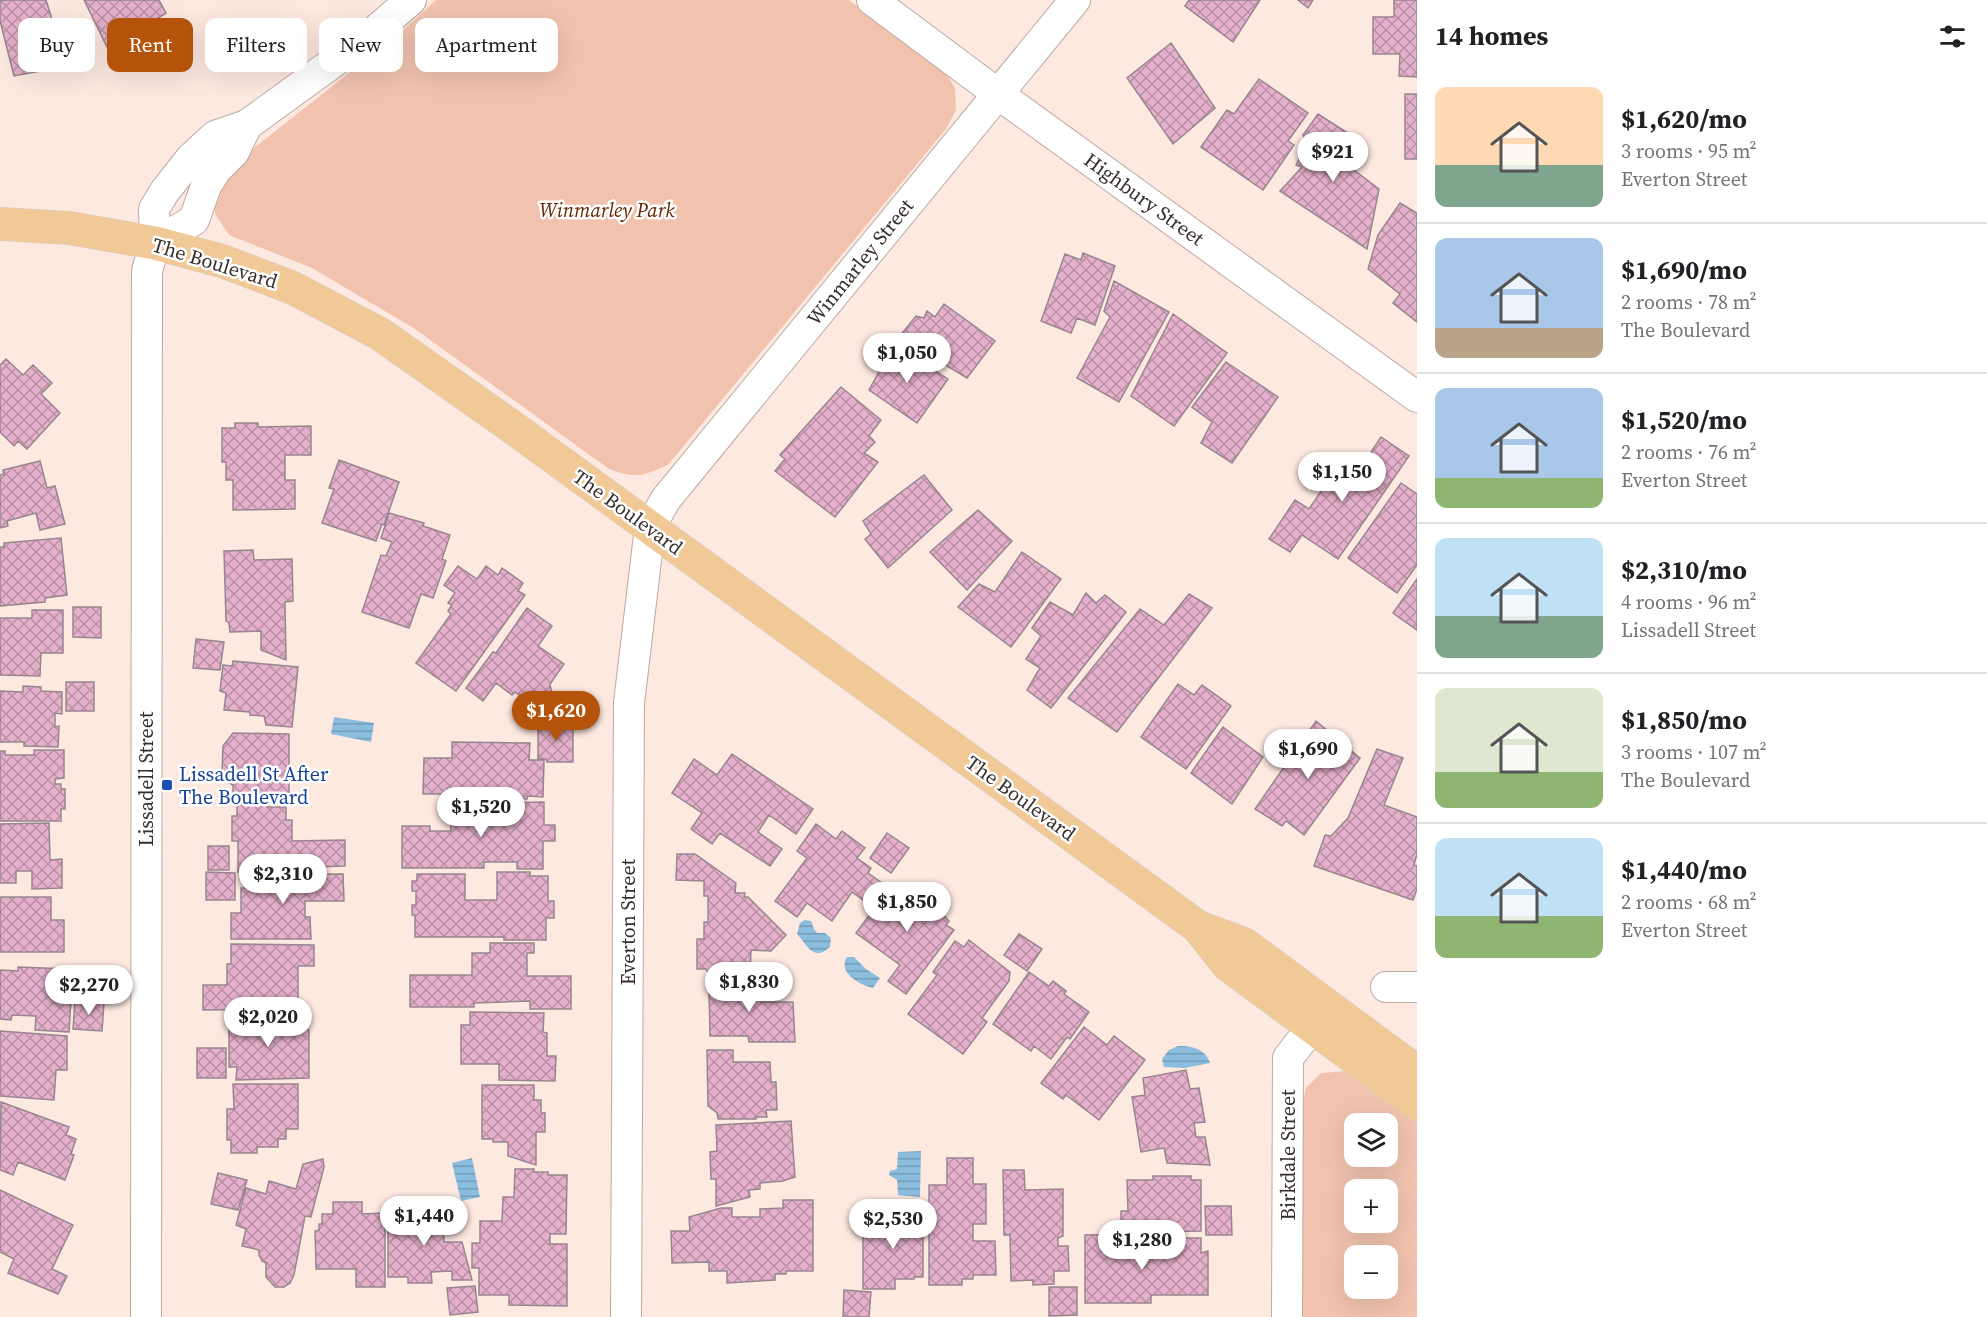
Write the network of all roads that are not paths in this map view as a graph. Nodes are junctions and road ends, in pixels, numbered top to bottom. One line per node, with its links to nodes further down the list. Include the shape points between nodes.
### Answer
1 (411, 0): 5 (street, via 368,38)
2 (872, 0): 4 (street, Highbury Street)
3 (1075, 0): 4 (street, Winmarley Street)
4 (998, 94): 8 (street, Highbury Street); 9 (street, Winmarley Street, via 666,499)
5 (247, 125): 7 (street, via 234,152 206,186 194,220); 7 (street, Lissadell Street, via 215,136 165,190 154,209)
6 (0, 224): 7 (main road, The Boulevard, via 69,228)
7 (155, 243): 9 (main road, The Boulevard, via 222,261 293,288 380,334); 15 (street, Lissadell Street, via 147,271)
8 (1417, 397)
9 (650, 527): 12 (main road, The Boulevard, via 1198,927 1228,965); 16 (street, Everton Street, via 629,703)
10 (1386, 987): 11 (street)
11 (1417, 987)
12 (1320, 1017): 13 (main road, The Boulevard); 14 (main road, The Boulevard); 17 (street, Birkdale Street, via 1288,1058)
13 (1417, 1071)
14 (1417, 1104)
15 (146, 1317)
16 (626, 1317)
17 (1287, 1317)

